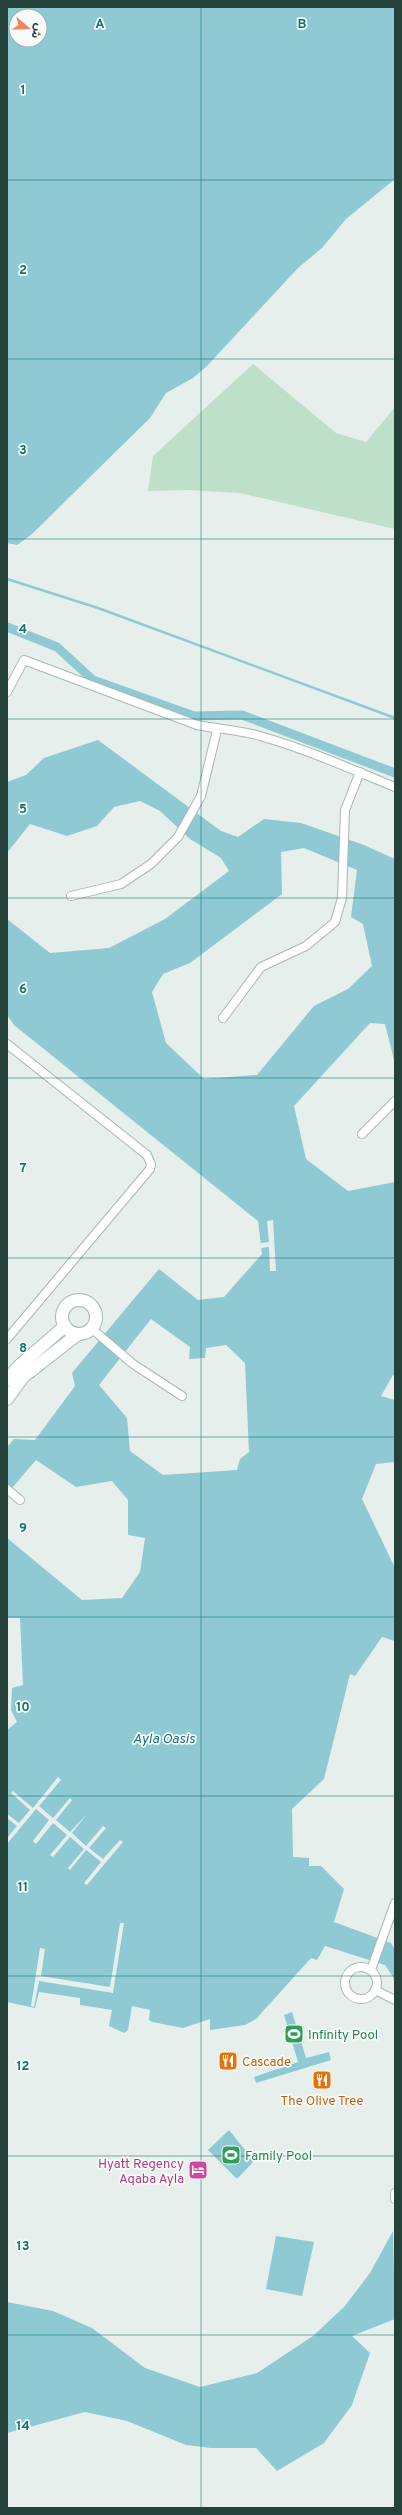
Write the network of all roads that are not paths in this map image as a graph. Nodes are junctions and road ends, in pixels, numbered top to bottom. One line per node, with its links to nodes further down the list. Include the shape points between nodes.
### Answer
1 (7, 692): 2 (street, via 24,660)
2 (217, 730): 3 (street, via 236,730 261,736); 5 (street, via 201,796 178,837 151,864 121,884)
3 (360, 772): 4 (street); 6 (street, via 345,810 342,898 335,922 306,946 261,967)
4 (395, 787)
5 (71, 896)
6 (223, 1018)
7 (7, 1044): 13 (street, via 147,1155 151,1164 150,1169)
8 (395, 1101): 9 (street)
9 (362, 1134)
10 (65, 1326): 11 (street, via 62,1314 68,1304 84,1300 96,1312); 12 (street); 14 (street, via 19,1366)
11 (96, 1332): 12 (street); 15 (street, via 133,1364)
12 (78, 1334): 16 (street, via 22,1377)
13 (7, 1339)
14 (7, 1380)
15 (182, 1396)
16 (7, 1398)
17 (7, 1489): 18 (street)
18 (20, 1500)
19 (395, 1902): 20 (street)
20 (370, 1968): 21 (street, via 376,1978); 21 (street, via 349,1972 347,1989 355,1998 361,1999 367,1998)
21 (376, 1990): 22 (street)
22 (395, 2000)
23 (395, 2193): 24 (street)
24 (395, 2199)

